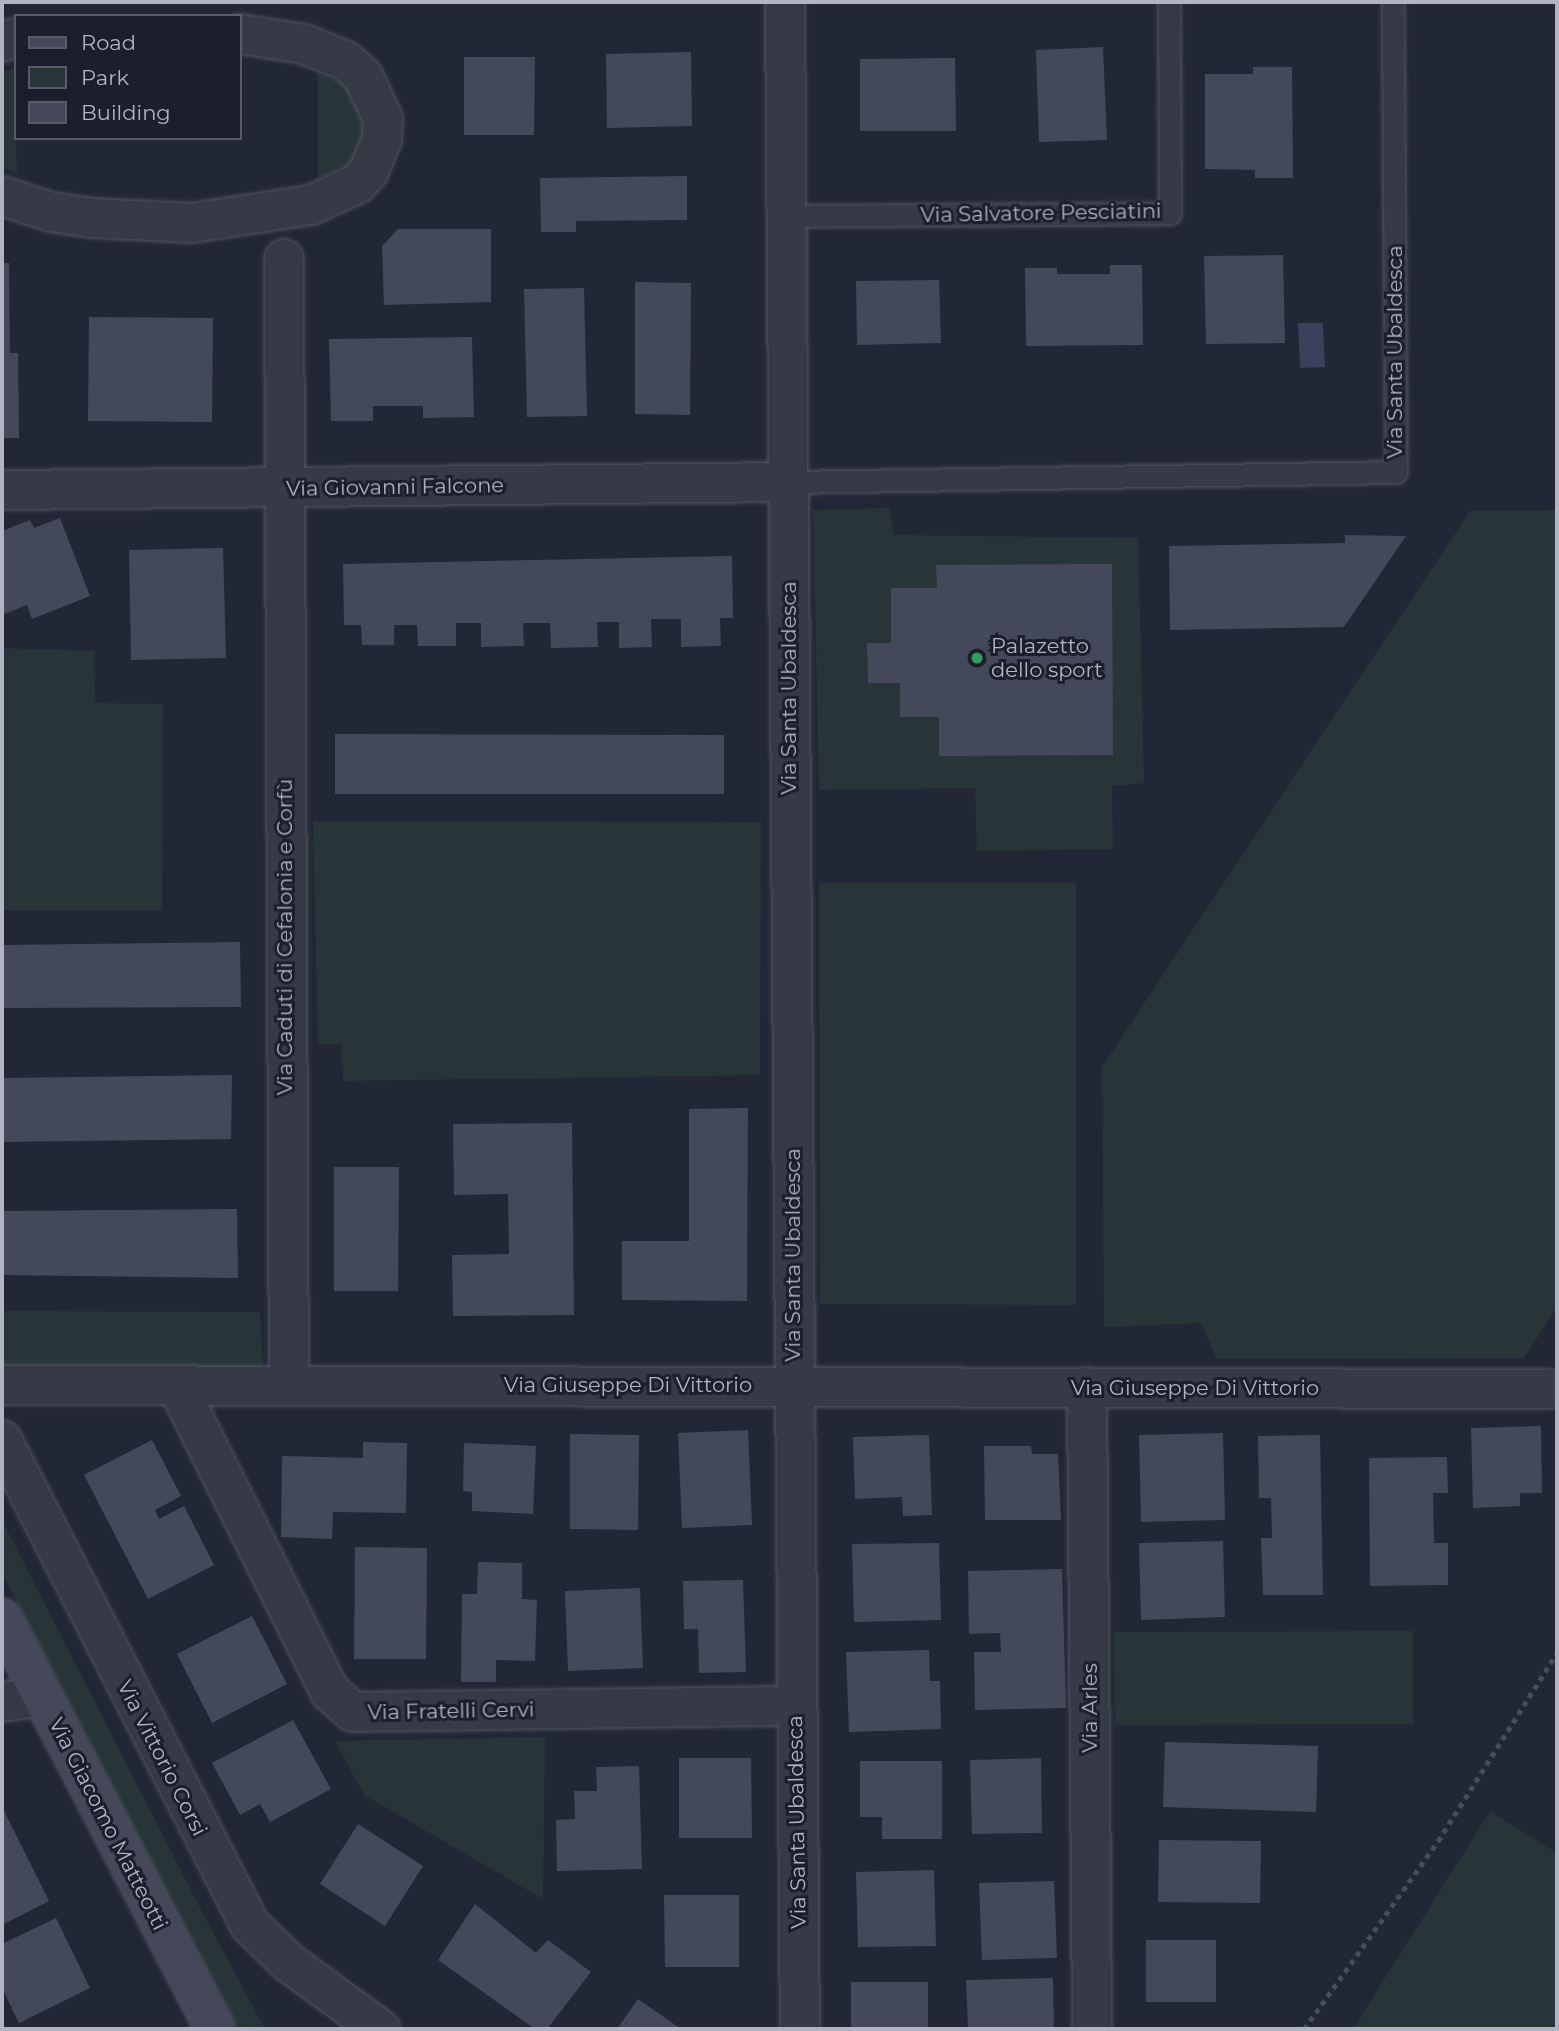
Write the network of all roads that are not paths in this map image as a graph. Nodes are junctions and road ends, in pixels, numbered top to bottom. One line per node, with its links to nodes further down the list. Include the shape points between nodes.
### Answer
1 (785, 2): 7 (street, Via Santa Ubaldesca)
2 (1169, 2): 7 (lane, Via Salvatore Pesciatini, via 1170,214)
3 (1393, 2): 10 (lane, Via Santa Ubaldesca, via 1396,472)
4 (242, 34): 6 (street, via 304,44 346,61 375,95 383,118 382,139 369,171 357,184)
5 (2, 196): 8 (street, via 51,212 92,218 153,223)
6 (315, 203): 8 (street); 9 (street, via 294,230)
7 (786, 216): 10 (street, Via Santa Ubaldesca)
8 (225, 219): 9 (street, via 245,223)
9 (284, 259): 11 (street, Via Caduti di Cefalonia e Corfù)
10 (788, 481): 11 (street, Via Giovanni Falcone); 16 (street, Via Santa Ubaldesca)
11 (282, 488): 12 (street, Via Giovanni Falcone); 15 (street, Via Caduti di Cefalonia e Corfù)
12 (2, 490)
13 (2, 1385): 14 (street, Via Giuseppe Di Vittorio)
14 (177, 1385): 15 (street, Via Giuseppe Di Vittorio); 23 (street, Via Fratelli Cervi, via 330,1692 353,1712)
15 (289, 1385): 16 (street, Via Giuseppe Di Vittorio)
16 (793, 1385): 18 (street, Via Giuseppe Di Vittorio); 23 (street, Via Santa Ubaldesca)
17 (1553, 1387): 18 (street, Via Giuseppe Di Vittorio)
18 (1087, 1388): 27 (street, Via Arles)
19 (2, 1440): 25 (street, Via Vittorio Corsi, via 250,1925 288,1962)
20 (2, 1618): 21 (main road, Via Giacomo Matteotti)
21 (42, 1696): 22 (street); 24 (main road, Via Giacomo Matteotti)
22 (2, 1702)
23 (795, 1706): 26 (street, Via Santa Ubaldesca)
24 (215, 2029)
25 (380, 2029)
26 (800, 2029)
27 (1092, 2029)

